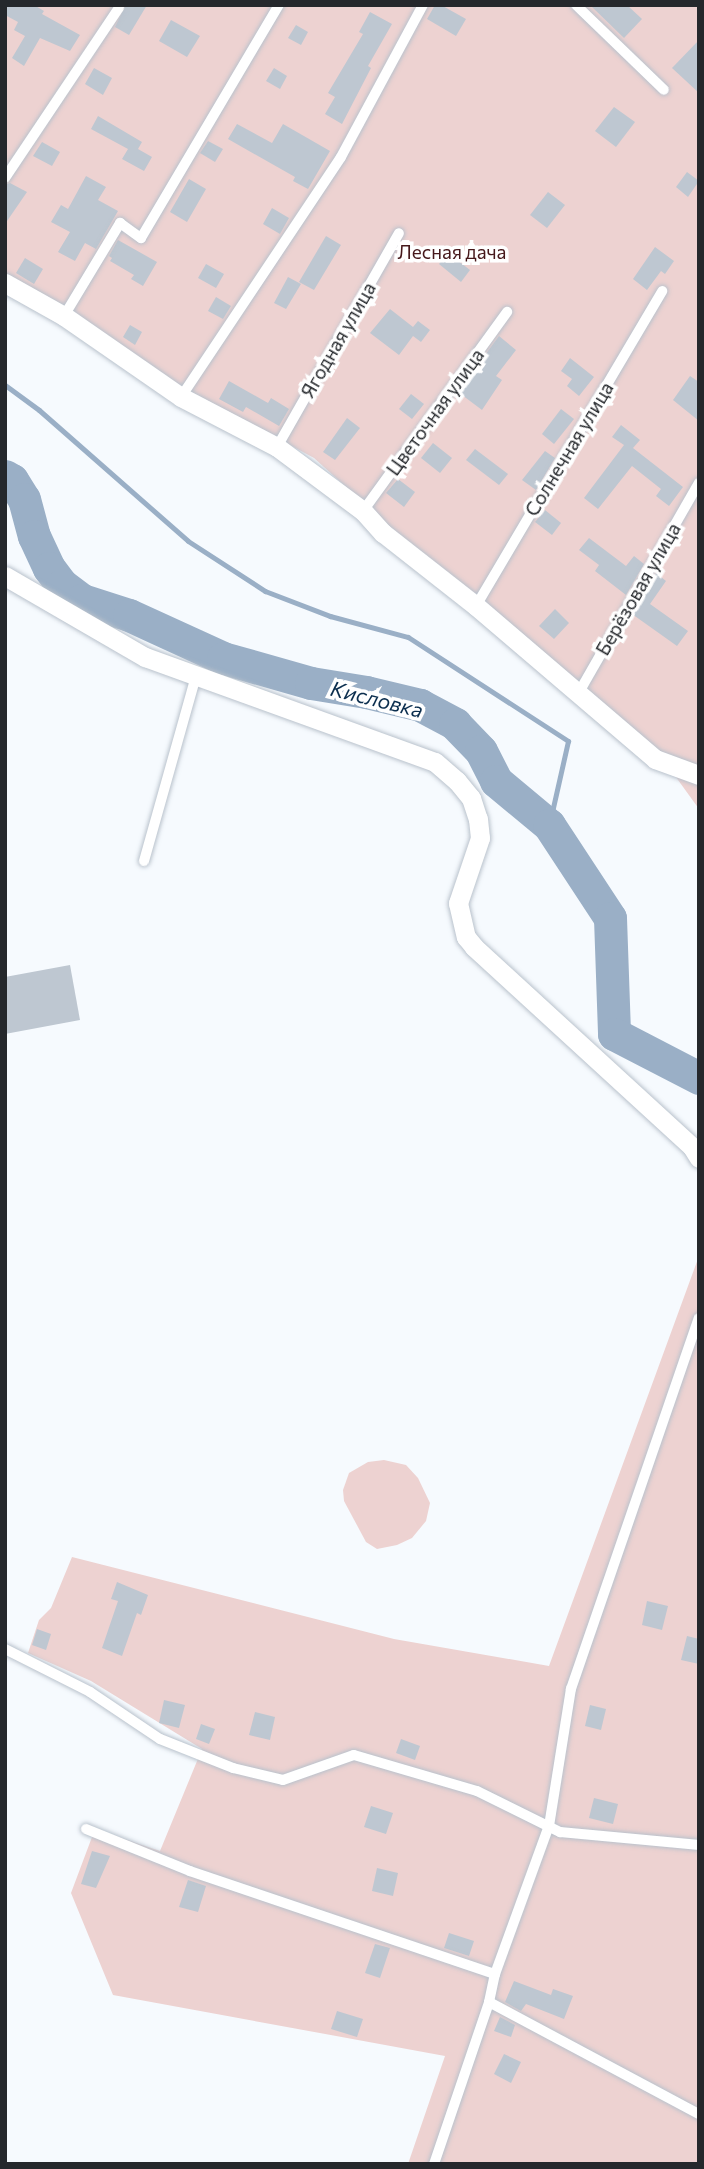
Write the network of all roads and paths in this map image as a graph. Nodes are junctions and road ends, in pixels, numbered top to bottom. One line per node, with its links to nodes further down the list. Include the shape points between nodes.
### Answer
1 (279, 5): 11 (lane, via 141,238 120,223)
2 (423, 5): 12 (lane, via 341,157)
3 (576, 5): 5 (lane)
4 (119, 8): 6 (lane)
5 (664, 90)
6 (5, 178)
7 (399, 233): 13 (lane, Ягодная улица)
8 (5, 283): 11 (street)
9 (662, 291): 17 (lane, Солнечная улица)
10 (507, 312): 15 (lane, Цветочная улица)
11 (64, 316): 12 (street)
12 (181, 397): 13 (street)
13 (277, 447): 15 (street)
14 (699, 483): 19 (lane, Берёзовая улица)
15 (363, 511): 17 (street, via 383,533)
16 (5, 576): 18 (street, via 145,657)
17 (476, 606): 19 (street)
18 (196, 676): 21 (lane); 22 (street, via 435,762 457,781 471,798 480,838 458,903 466,936)
19 (578, 694): 20 (street, via 654,759)
20 (699, 775)
21 (144, 861)
22 (699, 1158)
23 (699, 1318): 25 (lane, via 571,1689)
24 (5, 1649): 25 (lane, via 90,1692 160,1739 233,1768 283,1780 354,1755 477,1791)
25 (549, 1826): 27 (lane, via 560,1832); 28 (lane)
26 (86, 1829): 28 (lane, via 190,1871)
27 (699, 1846)
28 (495, 1974): 29 (lane)
29 (489, 2002): 30 (lane); 31 (lane)
30 (699, 2114)
31 (434, 2164)

